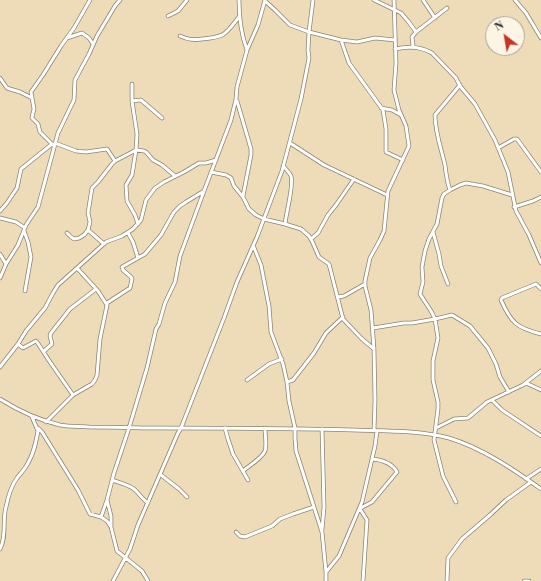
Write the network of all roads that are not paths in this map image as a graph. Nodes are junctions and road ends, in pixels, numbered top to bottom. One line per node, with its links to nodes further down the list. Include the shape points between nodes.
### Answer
1 (90, 0): 19 (street)
2 (120, 0): 23 (street)
3 (187, 0): 13 (street, via 178,11)
4 (239, 0): 14 (street)
5 (313, 0): 16 (street)
6 (374, 0): 12 (street)
7 (394, 0): 12 (street)
8 (423, 0): 15 (street)
9 (515, 0): 20 (street)
10 (265, 1): 16 (street, via 290,25); 26 (street)
11 (447, 8): 15 (street)
12 (394, 10): 17 (street, via 405,17); 22 (street)
13 (168, 16)
14 (239, 17): 18 (street, via 226,33 216,38 189,40); 26 (street)
15 (435, 18): 17 (street)
16 (309, 32): 21 (street); 36 (street, via 309,58)
17 (416, 32): 24 (street, via 412,37)
18 (180, 36)
19 (67, 38): 23 (street, via 82,33); 30 (street, via 32,90)
20 (541, 38)
21 (341, 40): 22 (street); 33 (street, via 350,62)
22 (395, 40): 25 (street)
23 (93, 44): 37 (street, via 75,80 74,100)
24 (413, 46): 25 (street); 29 (street, via 432,53)
25 (395, 49): 34 (street, via 394,90)
26 (247, 50): 31 (street)
27 (0, 78): 30 (street, via 7,88)
28 (132, 84): 32 (street)
29 (460, 85): 38 (street, via 478,108); 50 (street, via 435,117)
30 (32, 98): 37 (street, via 32,118 38,124 40,132)
31 (236, 99): 40 (street, via 232,120); 54 (street, via 251,149)
32 (132, 101): 35 (street, via 141,100); 39 (street, via 137,134)
33 (381, 108): 34 (street); 41 (street, via 386,125 386,152)
34 (401, 115): 41 (street, via 409,144)
35 (162, 118)
36 (290, 143): 44 (street); 48 (street)
37 (54, 144): 42 (street, via 86,152 107,149); 56 (street, via 21,170 17,188); 61 (street, via 38,207)
38 (498, 148): 46 (street, via 517,139); 52 (street, via 508,172)
39 (136, 150): 42 (street); 47 (street, via 146,152); 59 (street, via 132,175 126,185 127,201)
40 (216, 160): 43 (street); 45 (street)
41 (403, 160): 51 (street)
42 (115, 161): 62 (street, via 91,190)
43 (206, 164): 45 (street); 47 (street, via 200,163)
44 (283, 166): 58 (street); 60 (street, via 291,176)
45 (212, 171): 49 (street); 54 (street, via 231,178)
46 (541, 172)
47 (175, 176): 59 (street, via 155,188 149,195)
48 (354, 179): 51 (street); 66 (street, via 318,233)
49 (204, 190): 70 (street, via 174,212 161,235 145,254); 103 (street, via 180,256 175,282 156,329)
50 (450, 190): 52 (street, via 466,183); 64 (street, via 442,198)
51 (387, 195): 75 (street, via 384,231 369,261)
52 (512, 195): 55 (street)
53 (541, 196): 55 (street)
54 (243, 197): 58 (street, via 249,209)
55 (514, 207): 71 (street)
56 (0, 211)
57 (0, 218): 61 (street, via 16,222)
58 (264, 219): 60 (street); 68 (street)
59 (138, 224): 65 (street)
60 (284, 224): 66 (street, via 301,229)
61 (24, 229): 72 (street, via 18,246); 79 (street, via 31,255)
62 (88, 230): 63 (street, via 81,238 74,239); 67 (street)
63 (67, 232)
64 (433, 232): 76 (street); 83 (street, via 425,251 420,294)
65 (128, 233): 67 (street); 70 (street)
66 (311, 239): 80 (street, via 319,257 329,264)
67 (104, 244): 73 (street)
68 (253, 245): 89 (street, via 261,265 271,332); 104 (street)
69 (0, 254): 72 (street)
70 (138, 258): 81 (street, via 122,268 132,279 130,288)
71 (541, 262)
72 (6, 264): 74 (street)
73 (77, 268): 77 (street); 86 (street, via 54,290 45,308)
74 (0, 278)
75 (365, 284): 80 (street); 84 (street)
76 (448, 284)
77 (96, 289): 81 (street); 88 (street, via 70,309 51,333 52,344)
78 (541, 289): 85 (street, via 536,284 501,300 513,322 530,332)
79 (25, 291)
80 (338, 297): 82 (street)
81 (107, 305): 97 (street, via 100,338 97,375 89,386)
82 (343, 317): 87 (street); 93 (street, via 326,333 294,380)
83 (435, 319): 84 (street); 96 (street, via 450,314 470,326 488,348); 108 (street, via 438,338 433,360 433,380 438,402)
84 (373, 328): 87 (street)
85 (541, 334)
86 (18, 344): 88 (street, via 23,348 37,341); 90 (street)
87 (374, 349): 110 (street)
88 (44, 351): 97 (street)
89 (282, 359): 92 (street, via 269,364); 93 (street)
90 (0, 367)
91 (541, 371): 94 (street)
92 (247, 380)
93 (287, 382): 107 (street)
94 (526, 383): 95 (street); 96 (street)
95 (541, 390)
96 (509, 392): 99 (street)
97 (73, 395): 101 (street)
98 (0, 399): 100 (street)
99 (492, 400): 108 (street, via 468,418 454,419); 112 (street, via 502,410)
100 (32, 416): 101 (street); 102 (street)
101 (46, 422): 103 (street, via 62,426)
102 (38, 428): 128 (street, via 78,490 90,514); 132 (street, via 32,456 8,497 4,515 4,540)
103 (129, 428): 104 (street); 118 (street)
104 (181, 428): 105 (street); 116 (street)
105 (226, 428): 106 (street); 115 (street, via 231,450)
106 (265, 428): 107 (street); 115 (street, via 264,452)
107 (295, 428): 109 (street); 126 (street, via 296,451)
108 (436, 428): 111 (street)
109 (322, 429): 110 (street); 131 (street)
110 (375, 431): 111 (street); 113 (street)
111 (435, 435): 117 (street, via 467,445); 124 (street, via 441,470)
112 (541, 436)
113 (372, 459): 127 (street); 127 (street, via 387,462 397,472 370,504)
114 (541, 469): 117 (street)
115 (243, 470): 119 (street)
116 (161, 475): 122 (street); 125 (street)
117 (526, 479): 120 (street)
118 (112, 480): 123 (street); 125 (street, via 132,488)
119 (248, 480)
120 (531, 482): 121 (street); 139 (street, via 506,500 462,539 448,558)
121 (541, 489)
122 (187, 497)
123 (107, 500): 128 (street); 129 (street)
124 (456, 502)
125 (148, 503): 133 (street)
126 (314, 507): 130 (street, via 244,537); 131 (street)
127 (359, 509): 134 (street, via 339,556); 138 (street, via 367,520)
128 (101, 517): 129 (street)
129 (111, 527): 133 (street, via 116,550)
130 (236, 532)
131 (322, 532): 134 (street)
132 (0, 549)
133 (125, 557): 135 (street); 136 (street, via 142,571)
134 (326, 572): 137 (street)
135 (113, 581)
136 (148, 581)
137 (326, 581)
138 (363, 581)
139 (447, 581)
140 (524, 581): 141 (street)
141 (528, 581)

